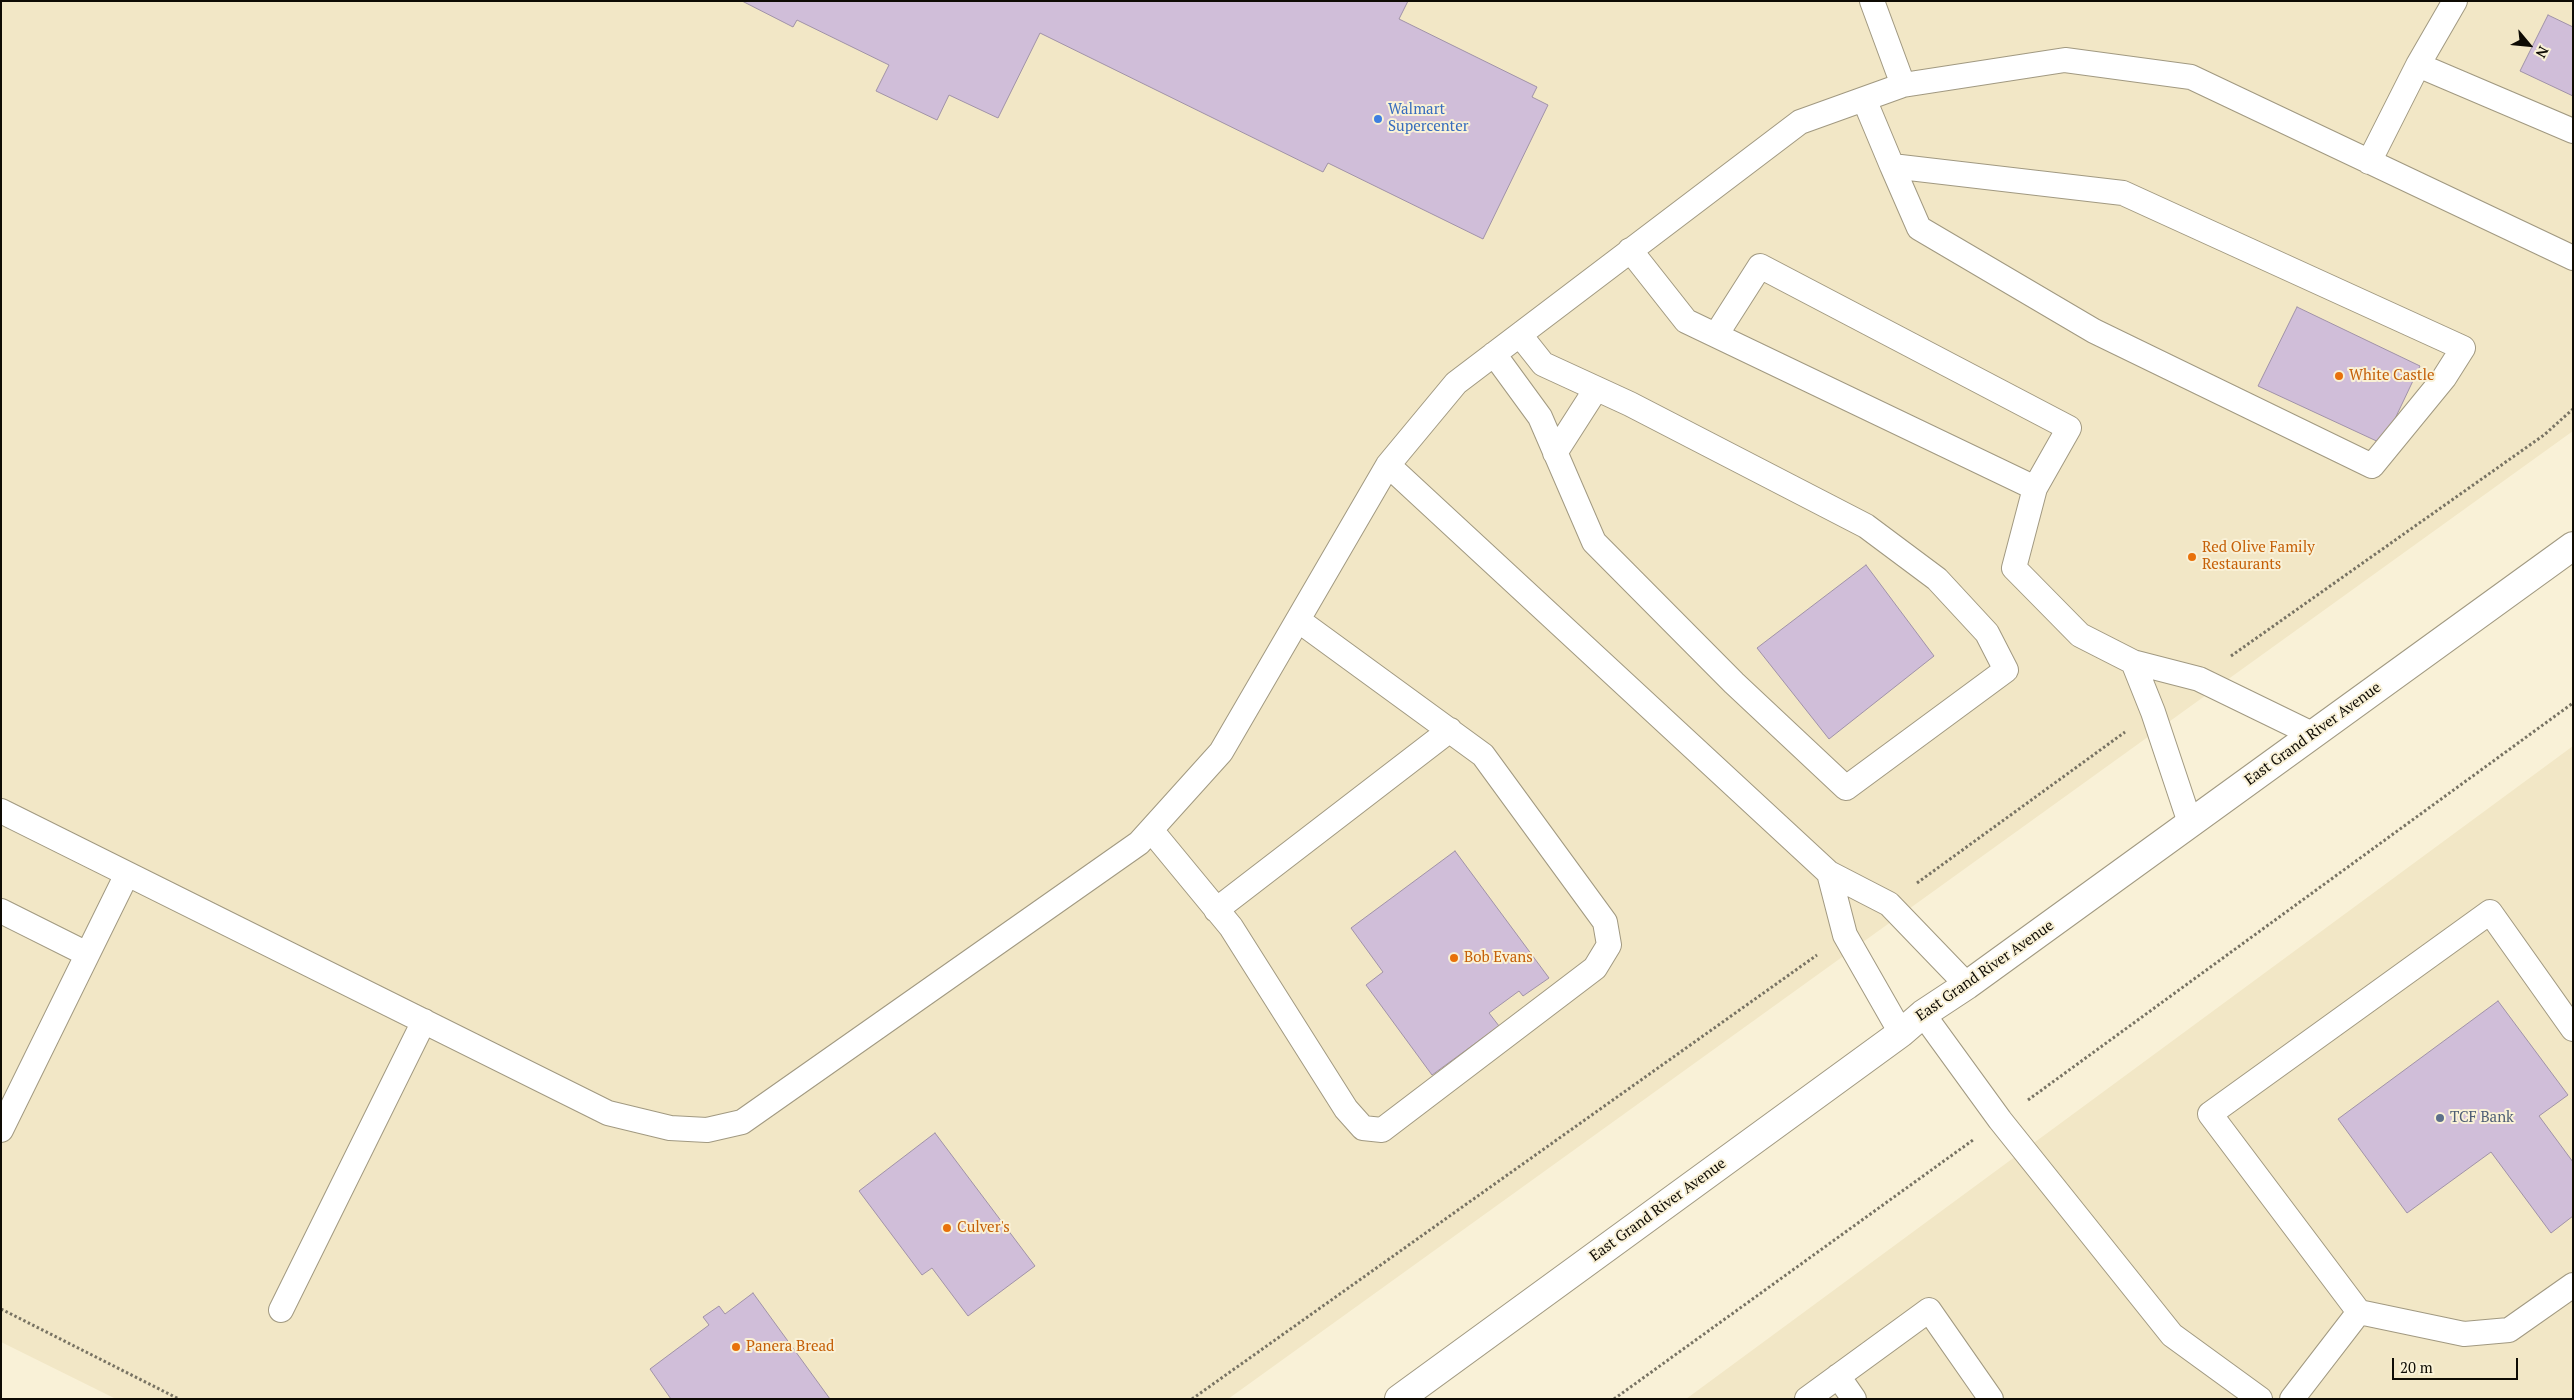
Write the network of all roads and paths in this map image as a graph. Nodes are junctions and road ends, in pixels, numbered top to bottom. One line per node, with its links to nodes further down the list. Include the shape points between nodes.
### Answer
1 (1872, 1): 4 (lane)
2 (2455, 1): 3 (lane)
3 (2418, 65): 6 (lane); 7 (lane)
4 (1903, 85): 5 (lane); 7 (lane, via 2065,60 2191,77)
5 (1864, 99): 8 (lane); 9 (lane, via 1800,122)
6 (2573, 132)
7 (2368, 162): 10 (lane)
8 (1892, 166): 8 (lane, via 2123,193 2463,348 2444,378 2372,466 2094,332 1919,228)
9 (1630, 250): 11 (lane); 12 (lane, via 1686,321)
10 (2573, 258)
11 (1520, 335): 13 (lane); 14 (lane, via 1544,364)
12 (1716, 335): 17 (lane); 17 (lane, via 1760,266 2069,428)
13 (1494, 354): 15 (lane, via 1540,417); 16 (lane, via 1456,383)
14 (1596, 389): 15 (lane); 15 (lane, via 1866,526 1937,579 1987,633 2006,670 1846,788 1734,683 1594,542)
15 (1555, 453)
16 (1388, 465): 19 (lane); 27 (lane)
17 (2035, 488): 20 (lane, via 2014,568 2080,634)
18 (2573, 546): 23 (main road, East Grand River Avenue)
19 (1298, 620): 22 (lane); 26 (lane, via 1220,752)
20 (2133, 662): 23 (lane, via 2199,679); 25 (lane)
21 (2573, 703): 37 (path)
22 (1450, 730): 29 (lane); 29 (lane, via 1483,755 1605,922 1609,945 1595,968 1382,1130 1363,1128 1346,1109)
23 (2312, 734): 25 (main road, East Grand River Avenue)
24 (1, 811): 28 (lane)
25 (2190, 823): 32 (main road, East Grand River Avenue)
26 (1151, 830): 29 (lane); 34 (lane, via 1139,843 742,1122 707,1130 670,1128 608,1113)
27 (1829, 873): 32 (lane, via 1889,904); 36 (lane, via 1845,935)
28 (127, 874): 31 (lane); 34 (lane)
29 (1216, 910)
30 (1, 911): 31 (lane)
31 (88, 954): 38 (lane)
32 (1967, 985): 33 (main road, East Grand River Avenue)
33 (1923, 1014): 36 (main road, East Grand River Avenue); 37 (lane)
34 (424, 1021): 41 (lane)
35 (2573, 1029): 42 (lane, via 2490,912 2210,1114)
36 (1901, 1033): 45 (main road, East Grand River Avenue)
37 (2000, 1120): 46 (path); 50 (lane, via 2172,1335)
38 (1, 1130)
39 (2573, 1286): 42 (lane, via 2509,1330 2464,1334)
40 (1, 1309): 44 (path)
41 (281, 1310)
42 (2359, 1312): 51 (lane)
43 (1838, 1376): 47 (lane); 48 (lane); 49 (lane, via 1929,1310)
44 (179, 1399)
45 (1399, 1399)
46 (1614, 1399)
47 (1807, 1399)
48 (1854, 1399)
49 (1992, 1399)
50 (2260, 1399)
51 (2292, 1399)

